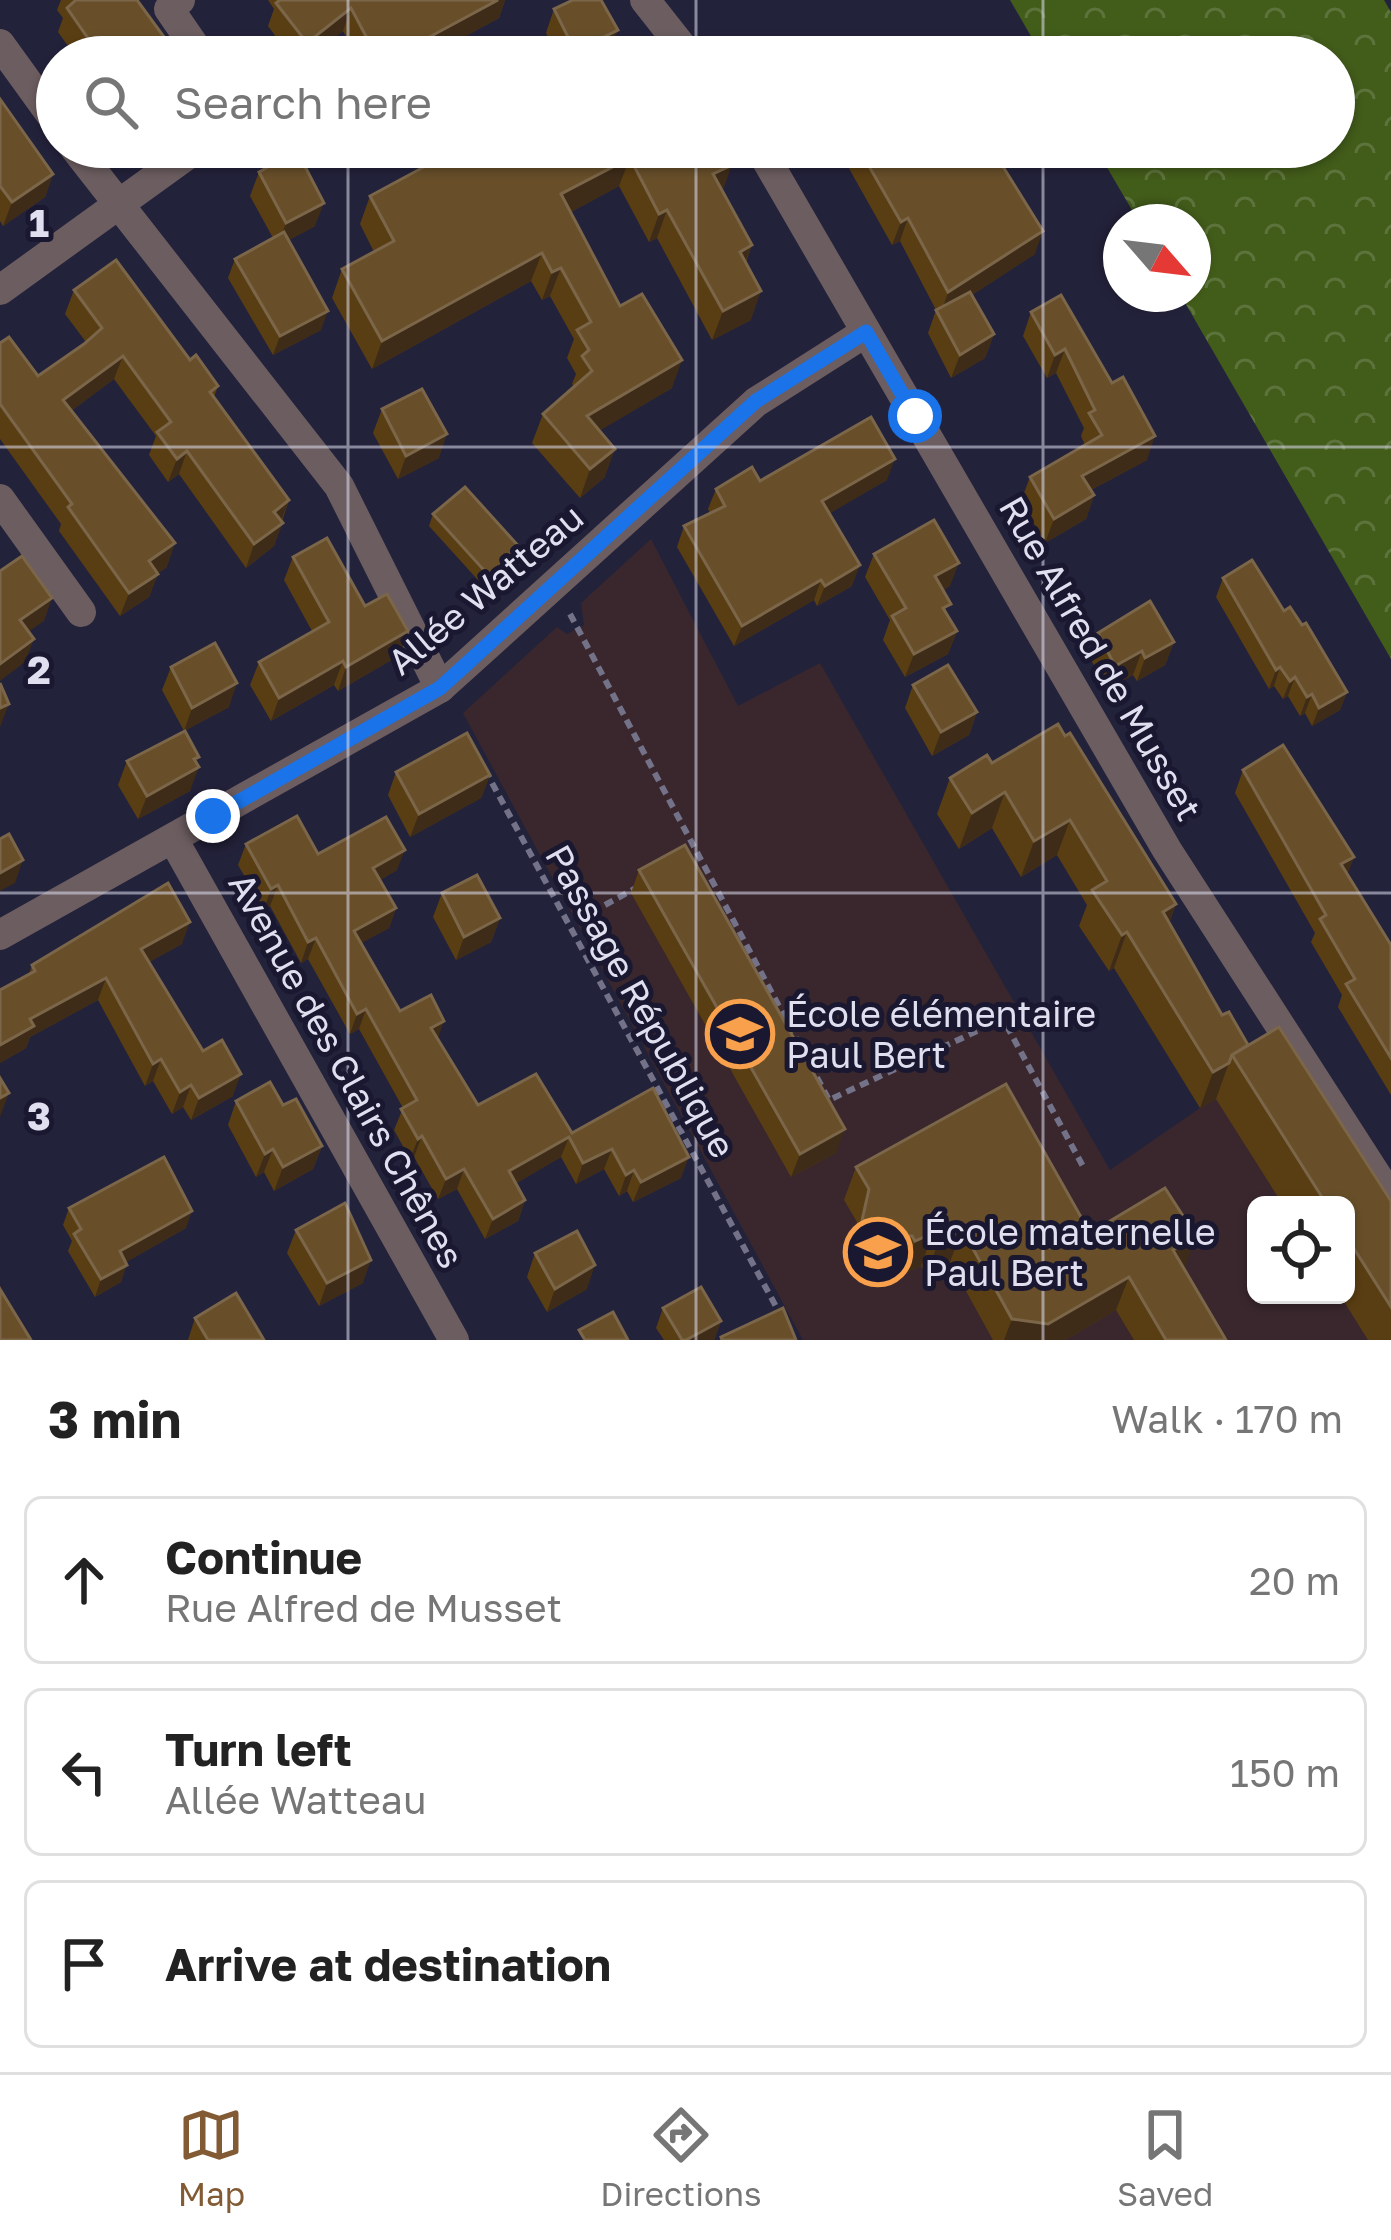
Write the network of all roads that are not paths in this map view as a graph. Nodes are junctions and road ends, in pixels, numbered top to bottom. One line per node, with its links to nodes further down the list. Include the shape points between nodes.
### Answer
1 (181, 0): 3 (street, via 169,9)
2 (645, 0): 4 (street)
3 (188, 36)
4 (673, 36)
5 (0, 44): 6 (street)
6 (36, 94)
7 (89, 168): 10 (street)
8 (169, 168): 10 (street)
9 (771, 168): 12 (street, Rue Alfred de Musset)
10 (117, 206): 11 (street); 15 (street, via 339,486)
11 (0, 290)
12 (866, 332): 15 (street, Allée Watteau, via 756,401); 18 (street, Rue Alfred de Musset, via 1167,850)
13 (6, 519): 14 (street)
14 (81, 612)
15 (440, 688): 16 (street, Allée Watteau)
16 (172, 839): 17 (street, Allée Watteau); 19 (street, Avenue des Clairs Chênes)
17 (0, 935)
18 (1391, 1198)
19 (454, 1340)

